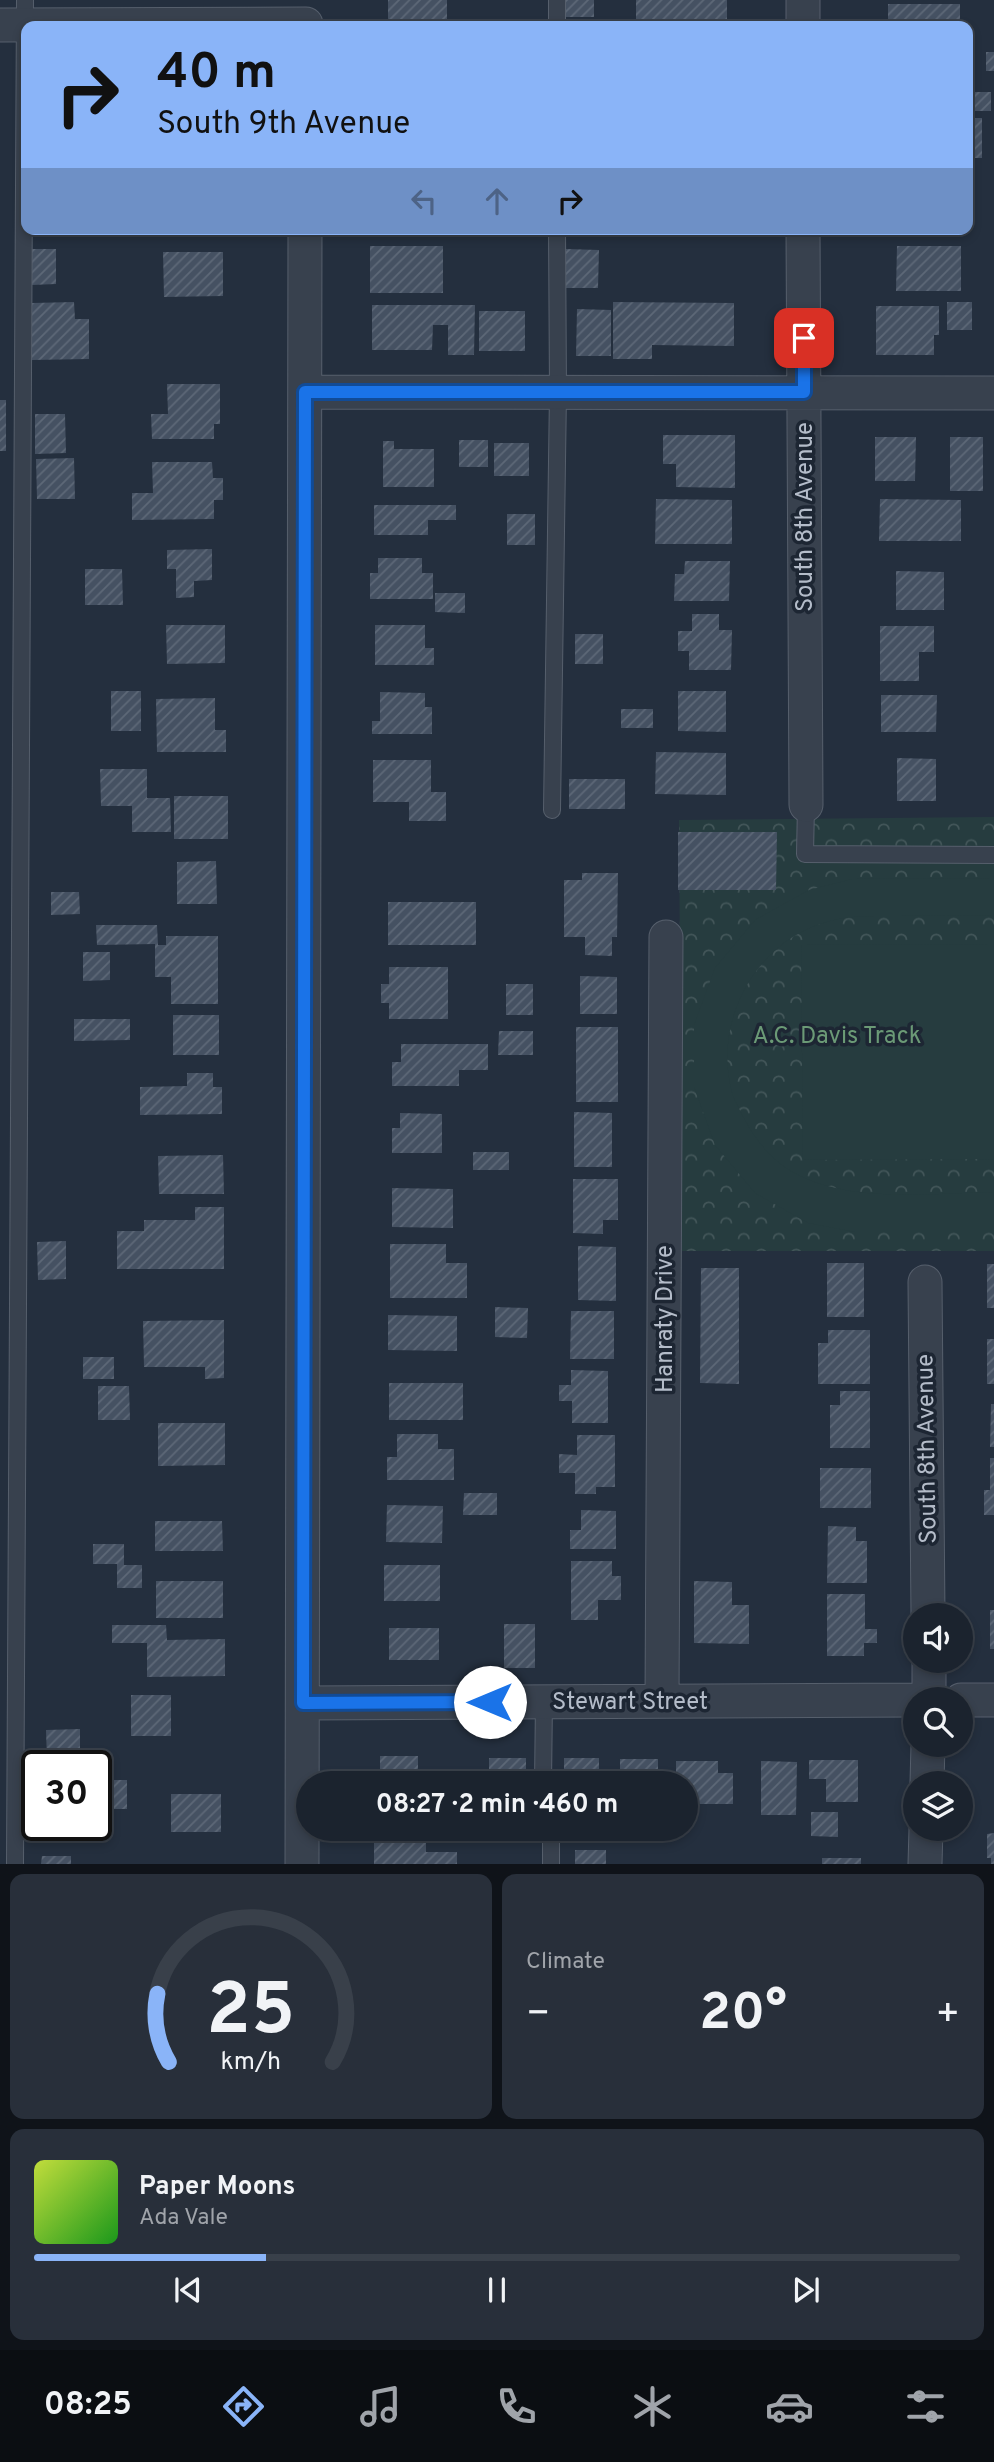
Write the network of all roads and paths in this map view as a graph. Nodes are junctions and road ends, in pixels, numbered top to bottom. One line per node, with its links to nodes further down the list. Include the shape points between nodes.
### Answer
1 (557, 0): 5 (lane)
2 (803, 0): 6 (street)
3 (17, 17): 4 (street); 29 (lane)
4 (306, 17)
5 (557, 21)
6 (803, 21)
7 (305, 235): 10 (street)
8 (557, 235): 11 (lane)
9 (803, 235): 12 (street, South 8th Avenue)
10 (305, 392): 11 (street); 25 (street)
11 (558, 392): 12 (street); 15 (lane)
12 (804, 392): 13 (street); 14 (street, South 8th Avenue)
13 (994, 393)
14 (806, 805): 16 (lane, via 806,854)
15 (552, 810)
16 (994, 855)
17 (666, 937): 24 (street, Hanraty Drive)
18 (925, 1282): 19 (street, South 8th Avenue)
19 (928, 1603)
20 (903, 1700): 24 (street, Stewart Street)
21 (973, 1700): 22 (street)
22 (994, 1700)
23 (544, 1701): 24 (street, Stewart Street); 25 (street, Stewart Street); 26 (lane)
24 (662, 1701)
25 (303, 1703): 30 (street)
26 (543, 1771)
27 (551, 1841): 31 (lane)
28 (926, 1841): 32 (street)
29 (15, 1864)
30 (302, 1864)
31 (551, 1864)
32 (925, 1864)

